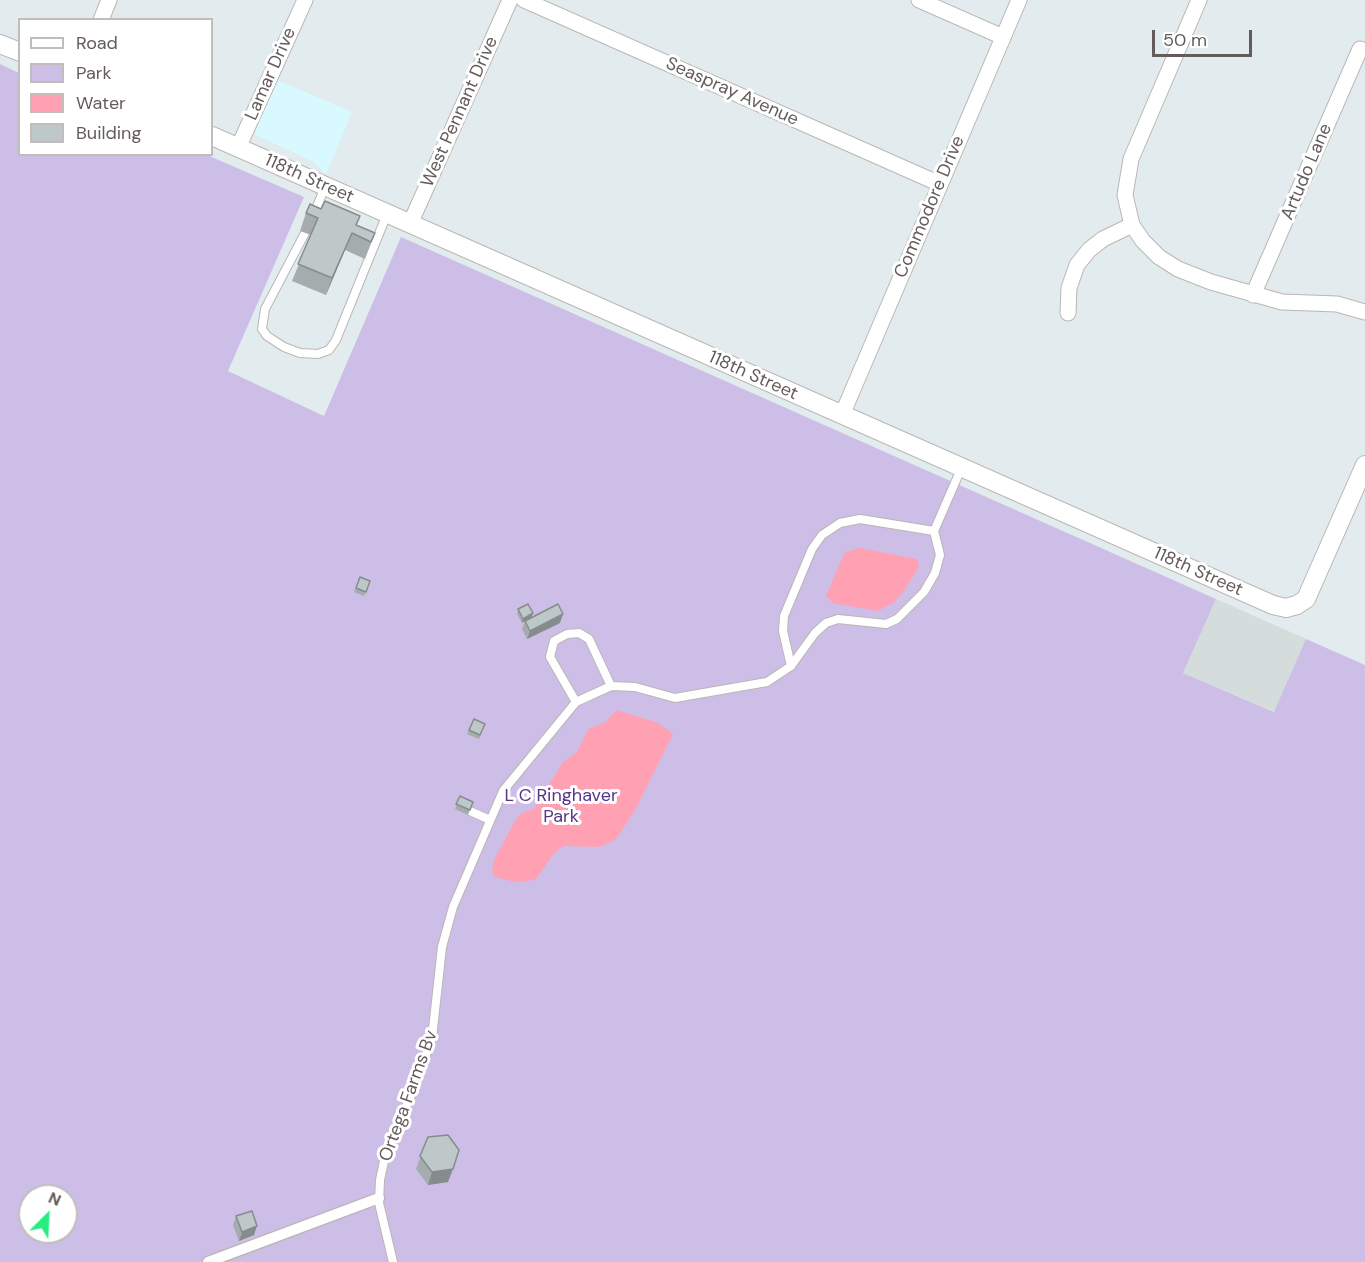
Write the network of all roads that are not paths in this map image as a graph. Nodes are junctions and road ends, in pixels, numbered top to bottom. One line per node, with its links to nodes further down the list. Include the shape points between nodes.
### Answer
1 (109, 0): 8 (street)
2 (304, 0): 14 (street, Lamar Drive)
3 (510, 0): 19 (street, West Pennant Drive)
4 (524, 0): 15 (street, Seaspray Avenue)
5 (919, 0): 9 (street)
6 (1019, 0): 9 (street, Commodore Drive)
7 (1199, 0): 20 (street, via 1131,159 1125,195)
8 (102, 18)
9 (1003, 37): 15 (street, Commodore Drive)
10 (0, 44): 12 (street)
11 (1360, 49): 22 (street, Artudo Lane)
12 (18, 51)
13 (213, 136): 14 (street, 118th Street)
14 (238, 148): 16 (street, 118th Street)
15 (940, 184): 25 (street, Commodore Drive)
16 (326, 187): 17 (street, 118th Street); 18 (lane)
17 (387, 214): 19 (street, 118th Street); 21 (lane, via 336,340 329,350 318,354 284,347 262,329 265,309)
18 (309, 224)
19 (410, 224): 25 (street, 118th Street)
20 (1132, 225): 22 (street, via 1159,257 1178,269); 24 (street, via 1103,239 1077,265 1069,288)
21 (305, 233)
22 (1253, 295): 23 (street, via 1282,302 1337,304)
23 (1365, 312)
24 (1068, 313)
25 (842, 415): 27 (street, 118th Street)
26 (1365, 465): 27 (street, 118th Street, via 1313,587 1306,599 1286,608)
27 (961, 469): 28 (lane)
28 (934, 531): 29 (lane, via 940,555 935,573 904,615 886,624 838,620 826,623); 29 (lane, via 860,519 840,523 822,535 812,549 784,616 783,631)
29 (791, 666): 30 (lane, via 767,682 684,698)
30 (611, 686): 31 (lane, Ortega Farms Bv); 31 (lane, via 591,642 582,634 571,632 555,641 550,657)
31 (576, 702): 33 (lane, Ortega Farms Bv, via 503,791)
32 (470, 811): 33 (lane)
33 (490, 820): 34 (lane, Ortega Farms Bv, via 447,925 432,1038 387,1146)
34 (379, 1198): 35 (street); 36 (lane, Ortega Farms Bv)
35 (208, 1262)
36 (393, 1262)

